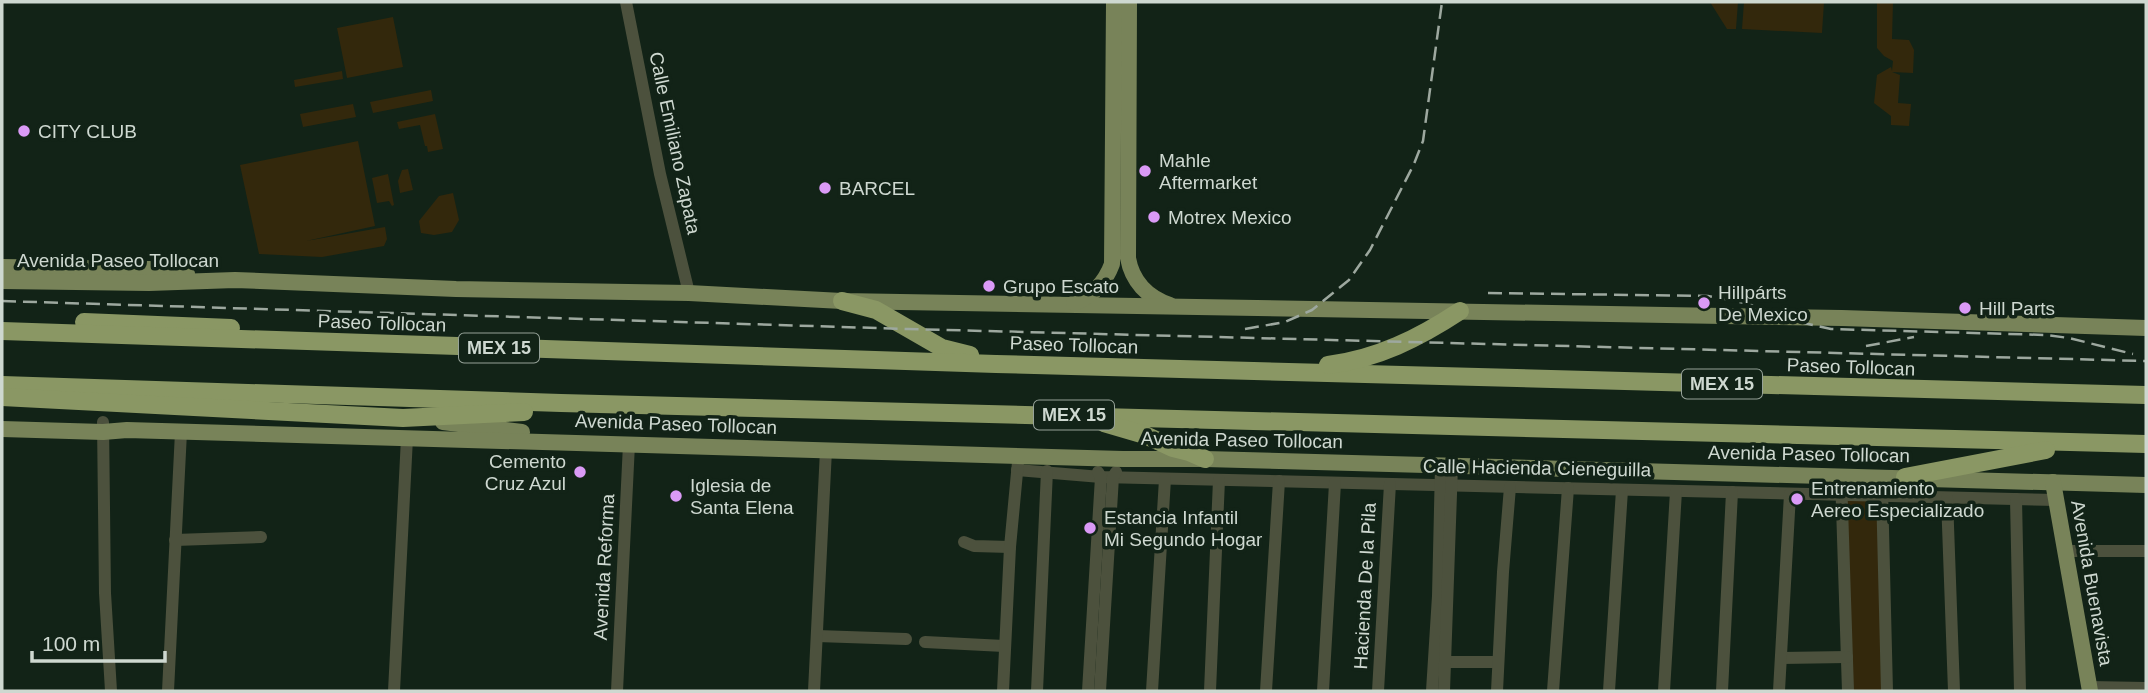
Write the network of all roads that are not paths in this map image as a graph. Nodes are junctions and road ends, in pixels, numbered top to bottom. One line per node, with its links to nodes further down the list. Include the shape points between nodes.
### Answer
1 (626, 2): 11 (street, Calle Emiliano Zapata)
2 (1114, 2): 4 (main road)
3 (1129, 2): 4 (main road)
4 (1121, 106): 5 (main road)
5 (1120, 177): 9 (main road, via 1113,255); 10 (main road, via 1130,270)
6 (2, 267): 7 (main road, Avenida Paseo Tollocan, via 149,269)
7 (235, 280): 8 (main road, Avenida Paseo Tollocan); 11 (main road, Avenida Paseo Tollocan)
8 (2, 281)
9 (1102, 284): 10 (main road); 13 (main road, via 1087,298)
10 (1139, 286): 14 (main road)
11 (689, 293): 12 (main road, Avenida Paseo Tollocan)
12 (842, 301): 13 (main road, Avenida Paseo Tollocan); 20 (highway, via 876,310 942,348)
13 (1064, 305): 14 (main road, Avenida Paseo Tollocan)
14 (1172, 306): 15 (main road, Avenida Paseo Tollocan)
15 (1460, 311): 17 (main road, Avenida Paseo Tollocan); 21 (highway, via 1380,354)
16 (2, 321): 19 (highway, via 172,324 309,334)
17 (2146, 328)
18 (2, 331): 19 (highway, Paseo Tollocan / MEX 15)
19 (334, 343): 20 (highway, Paseo Tollocan / MEX 15)
20 (996, 364): 21 (highway, Paseo Tollocan / MEX 15)
21 (1298, 373): 23 (highway, Paseo Tollocan / MEX 15)
22 (2, 384): 25 (highway, MEX 15)
23 (2146, 395)
24 (2, 397): 27 (highway)
25 (561, 403): 26 (highway, MEX 15); 27 (highway, via 519,412)
26 (1073, 415): 34 (highway, MEX 15); 40 (highway, via 1122,427)
27 (403, 418): 33 (main road)
28 (2, 419): 29 (main road, Avenida Paseo Tollocan)
29 (103, 427): 30 (main road, Avenida Paseo Tollocan); 31 (main road, Avenida Paseo Tollocan); 87 (street)
30 (2, 429)
31 (181, 432): 32 (main road, Avenida Paseo Tollocan); 70 (street)
32 (407, 438): 33 (main road, Avenida Paseo Tollocan); 89 (street)
33 (568, 441): 35 (main road, Avenida Paseo Tollocan)
34 (2096, 443): 36 (highway, MEX 15); 48 (highway)
35 (629, 444): 37 (main road, Avenida Paseo Tollocan); 90 (street, Avenida Reforma)
36 (2146, 444)
37 (827, 450): 41 (main road, Avenida Paseo Tollocan); 77 (street)
38 (1091, 458): 39 (main road, Avenida Paseo Tollocan); 41 (main road, Avenida Paseo Tollocan); 45 (street)
39 (1123, 459): 40 (main road, Avenida Paseo Tollocan); 45 (street)
40 (1205, 459): 42 (main road, Avenida Paseo Tollocan)
41 (1018, 462): 43 (street, Calle Hacienda Cieneguilla); 72 (street)
42 (1446, 466): 44 (main road, Avenida Paseo Tollocan); 55 (street)
43 (1047, 471): 45 (street, Calle Hacienda Cieneguilla); 93 (street)
44 (1841, 476): 46 (main road, Avenida Paseo Tollocan); 63 (street)
45 (1107, 477): 49 (street, Calle Hacienda Cieneguilla); 76 (street)
46 (1858, 477): 47 (main road, Avenida Paseo Tollocan); 64 (street)
47 (1882, 477): 48 (main road, Avenida Paseo Tollocan); 65 (street)
48 (1905, 477): 52 (main road, Avenida Paseo Tollocan)
49 (1165, 478): 50 (street, Calle Hacienda Cieneguilla); 96 (street)
50 (1219, 480): 51 (street, Calle Hacienda Cieneguilla); 97 (street)
51 (1279, 481): 53 (street, Calle Hacienda Cieneguilla); 98 (street)
52 (2053, 482): 56 (main road, Avenida Paseo Tollocan); 68 (main road, Avenida Buenavista)
53 (1335, 483): 54 (street, Calle Hacienda Cieneguilla); 99 (street)
54 (1390, 484): 55 (street, Calle Hacienda Cieneguilla); 100 (street, Hacienda De la Pila)
55 (1446, 485): 57 (street, Calle Hacienda Cieneguilla); 75 (street)
56 (2146, 485)
57 (1510, 487): 58 (street, Calle Hacienda Cieneguilla); 84 (street)
58 (1568, 488): 59 (street, Calle Hacienda Cieneguilla); 104 (street)
59 (1622, 490): 60 (street, Calle Hacienda Cieneguilla); 105 (street)
60 (1676, 491): 61 (street, Calle Hacienda Cieneguilla); 106 (street)
61 (1732, 492): 62 (street, Calle Hacienda Cieneguilla); 107 (street)
62 (1790, 494): 63 (street, Calle Hacienda Cieneguilla); 82 (street)
63 (1841, 495): 64 (street, Calle Hacienda Cieneguilla); 81 (street)
64 (1857, 495): 65 (street, Calle Hacienda Cieneguilla)
65 (1882, 496): 66 (street, Calle Hacienda Cieneguilla); 110 (street)
66 (1947, 498): 67 (street, Calle Hacienda Cieneguilla); 111 (street)
67 (2016, 499): 68 (street, Calle Hacienda Cieneguilla); 112 (street)
68 (2056, 500): 73 (main road, Avenida Buenavista)
69 (261, 537): 70 (street)
70 (175, 540): 88 (street)
71 (964, 542): 72 (street)
72 (1010, 547): 80 (street)
73 (2065, 551): 74 (street); 86 (main road, Avenida Buenavista)
74 (2146, 551)
75 (1443, 596): 83 (street); 101 (street)
76 (1098, 613): 94 (street); 95 (street)
77 (817, 636): 78 (street); 91 (street)
78 (906, 639)
79 (925, 642): 80 (street)
80 (1004, 646): 92 (street)
81 (1847, 657): 82 (street); 109 (street)
82 (1781, 658): 108 (street)
83 (1446, 662): 84 (street); 102 (street)
84 (1498, 662): 103 (street)
85 (2146, 688): 86 (street)
86 (2089, 689)
87 (111, 691)
88 (168, 691)
89 (394, 691)
90 (617, 691)
91 (814, 691)
92 (1003, 691)
93 (1037, 691)
94 (1088, 691)
95 (1100, 691)
96 (1152, 691)
97 (1210, 691)
98 (1266, 691)
99 (1323, 691)
100 (1378, 691)
101 (1432, 691)
102 (1444, 691)
103 (1497, 691)
104 (1553, 691)
105 (1609, 691)
106 (1664, 691)
107 (1722, 691)
108 (1779, 691)
109 (1848, 691)
110 (1887, 691)
111 (1954, 691)
112 (2020, 691)

